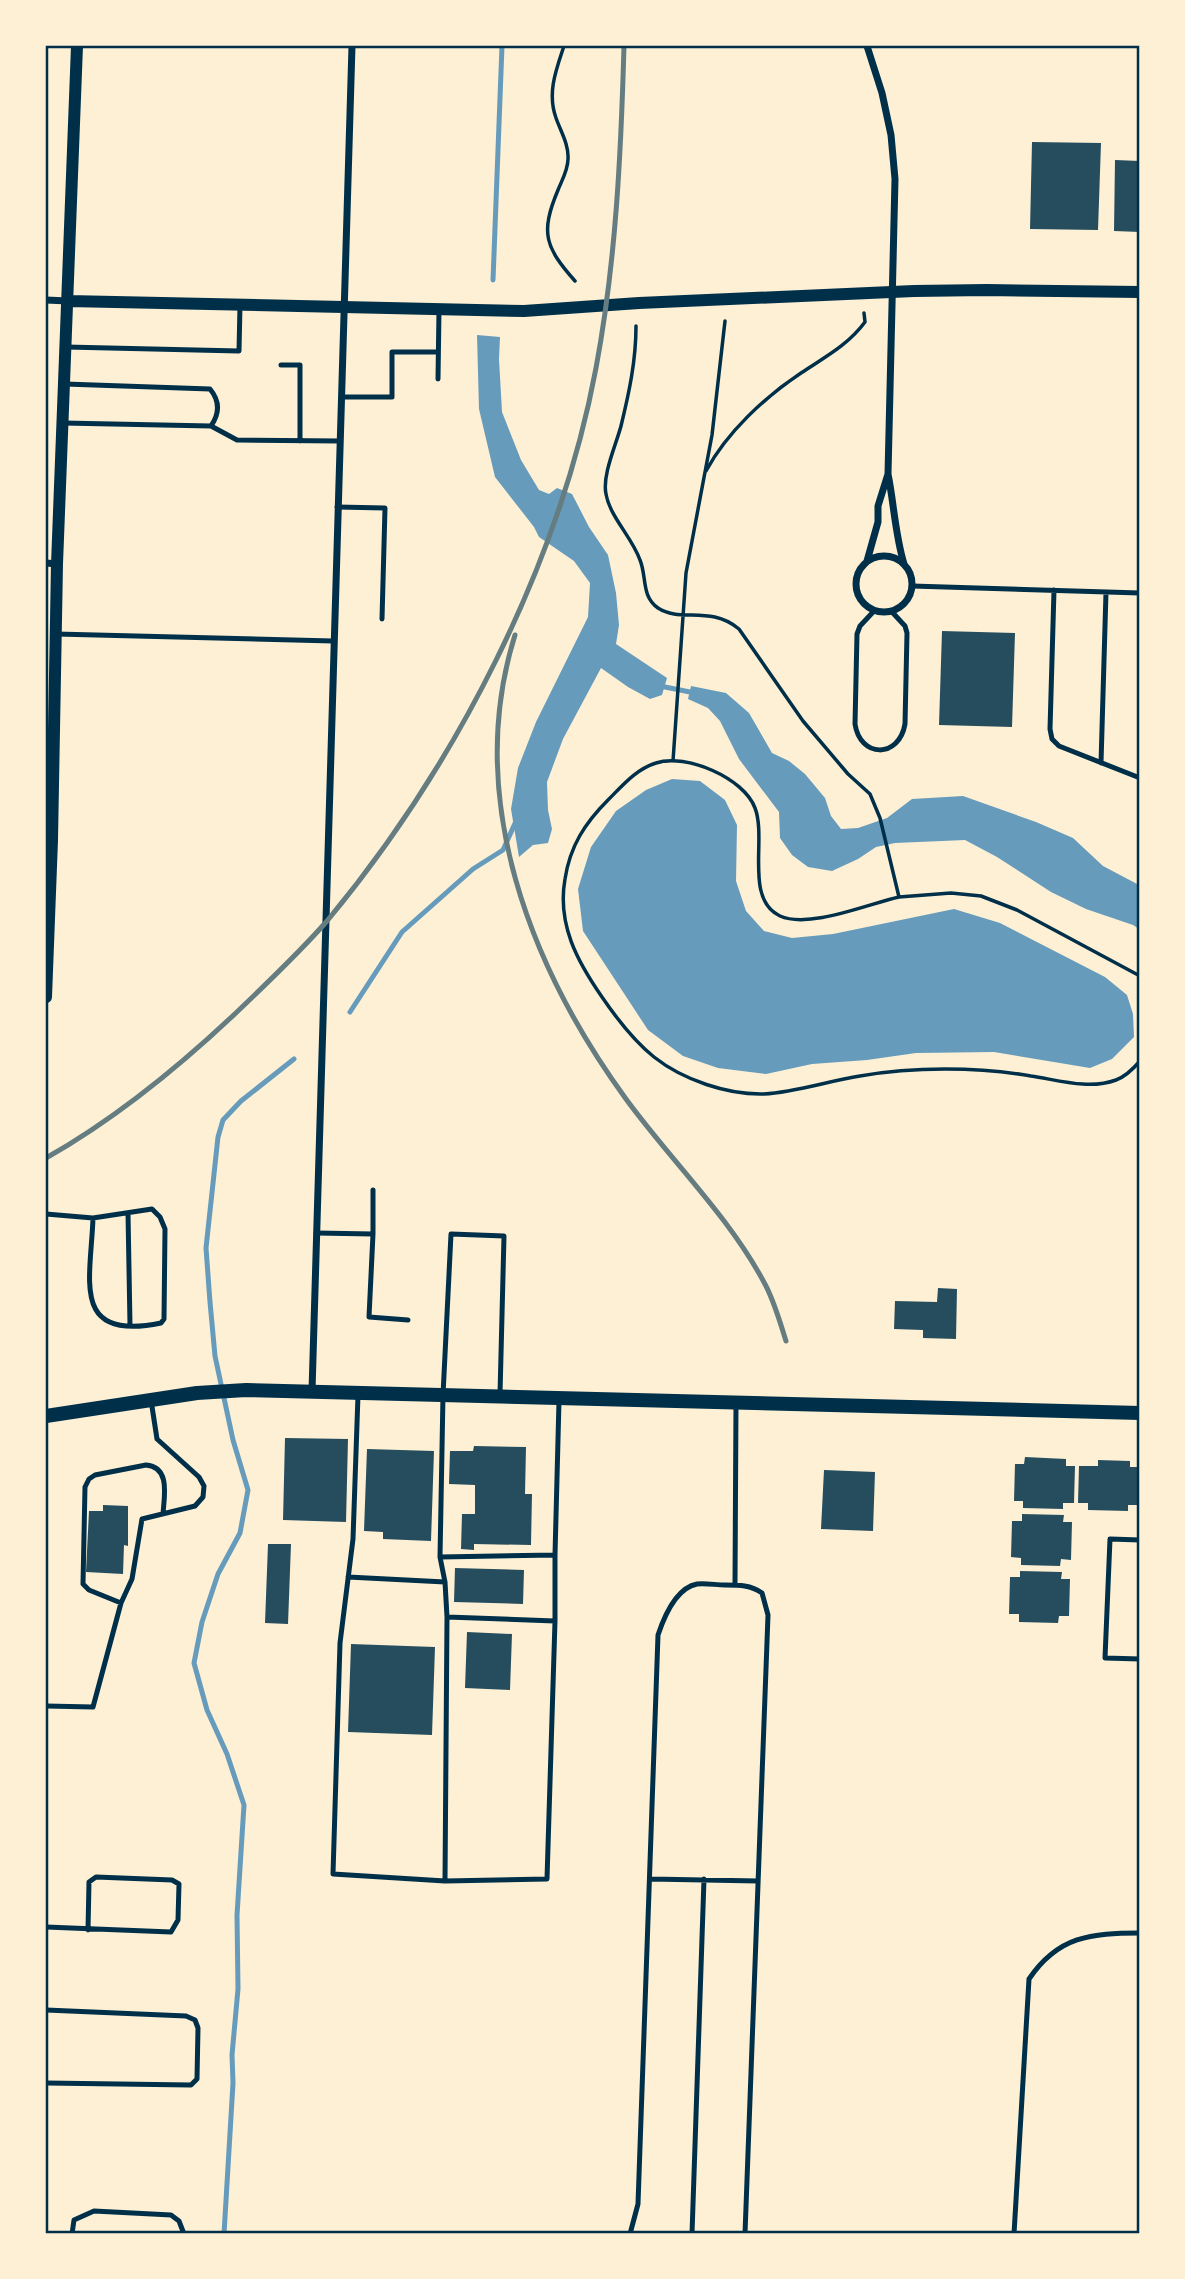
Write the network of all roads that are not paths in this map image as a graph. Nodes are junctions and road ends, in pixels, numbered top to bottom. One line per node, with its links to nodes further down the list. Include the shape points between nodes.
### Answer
1 (77, 46): 7 (street)
2 (352, 46): 9 (street)
3 (867, 46): 4 (street, via 891,135 895,179)
4 (892, 292): 5 (street); 10 (street, via 524,311); 21 (street)
5 (1139, 292)
6 (46, 300): 7 (street)
7 (68, 301): 8 (street); 11 (street)
8 (240, 305): 9 (street); 11 (lane, via 239,351)
9 (344, 308): 10 (street); 16 (street)
10 (439, 310): 12 (lane)
11 (66, 347): 15 (street)
12 (438, 352): 14 (lane); 16 (lane, via 392,352 392,397)
13 (281, 365): 19 (lane, via 300,365)
14 (438, 379)
15 (65, 384): 17 (street); 18 (lane, via 210,388 217,398 217,416)
16 (341, 397): 20 (street)
17 (63, 423): 18 (lane); 24 (street)
18 (211, 426): 19 (lane, via 237,440)
19 (300, 441): 20 (lane)
20 (340, 441): 22 (street)
21 (888, 474): 23 (street); 25 (street)
22 (337, 507): 32 (lane, via 385,508); 34 (street)
23 (866, 562): 25 (street, via 889,556); 30 (street, via 857,576 857,593)
24 (51, 563): 33 (street)
25 (904, 564): 26 (street)
26 (912, 586): 27 (lane); 31 (street, via 906,603)
27 (1054, 590): 28 (lane); 35 (lane, via 1052,739)
28 (1107, 592): 29 (lane); 35 (lane)
29 (1139, 593)
30 (874, 611): 31 (street); 31 (lane, via 857,634 855,724 864,744 875,749 896,745 905,724 908,633)
31 (892, 612)
32 (382, 619)
33 (56, 634): 34 (lane); 37 (street)
34 (333, 641): 43 (street)
35 (1101, 763): 36 (lane)
36 (1139, 778)
37 (49, 840): 38 (street)
38 (46, 997)
39 (373, 1190): 44 (lane)
40 (128, 1213): 42 (lane); 46 (lane); 46 (lane, via 152,1209 164,1229 164,1319 157,1324)
41 (46, 1214): 42 (lane)
42 (93, 1218): 46 (lane, via 89,1289 93,1305 102,1319)
43 (316, 1233): 44 (lane); 47 (street)
44 (373, 1234): 45 (lane, via 369,1317)
45 (408, 1320)
46 (130, 1325)
47 (312, 1391): 48 (main road); 52 (main road, via 197,1393)
48 (358, 1392): 49 (main road); 60 (lane)
49 (443, 1395): 50 (main road); 50 (lane, via 451,1234 504,1236); 59 (lane)
50 (500, 1397): 51 (main road)
51 (559, 1398): 53 (main road); 58 (lane)
52 (151, 1399): 55 (main road); 56 (lane, via 157,1439 204,1486 203,1497 195,1506)
53 (736, 1403): 54 (main road); 62 (lane)
54 (1139, 1413)
55 (46, 1416)
56 (163, 1514): 63 (lane, via 142,1519 132,1579); 63 (lane, via 165,1480 154,1466 95,1475 85,1487 83,1584)
57 (1139, 1540): 66 (lane, via 1110,1539 1105,1658)
58 (555, 1555): 59 (lane); 65 (lane)
59 (440, 1557): 61 (lane)
60 (348, 1577): 61 (lane); 70 (lane, via 340,1643 333,1874)
61 (445, 1582): 64 (lane)
62 (735, 1585): 68 (lane, via 697,1584 684,1591 673,1602 658,1635); 71 (lane, via 762,1593 768,1615)
63 (121, 1602): 67 (lane, via 93,1707)
64 (447, 1617): 65 (lane); 70 (lane)
65 (555, 1621): 70 (lane, via 547,1880)
66 (1139, 1659)
67 (46, 1706)
68 (650, 1879): 69 (lane); 79 (lane, via 638,2204)
69 (704, 1879): 71 (lane); 80 (lane)
70 (445, 1881)
71 (758, 1881): 81 (lane)
72 (46, 1927): 73 (lane)
73 (88, 1930): 73 (lane, via 171,1932 178,1920 179,1884 96,1878 89,1882)
74 (1139, 1933): 82 (lane, via 1078,1939 1050,1953 1029,1979)
75 (46, 2010): 76 (lane, via 186,2016 195,2020 198,2028 198,2057 197,2079 191,2085)
76 (46, 2083)
77 (72, 2234): 78 (lane, via 74,2220 94,2211 171,2215)
78 (184, 2234)
79 (629, 2234)
80 (692, 2234)
81 (745, 2234)
82 (1014, 2234)

